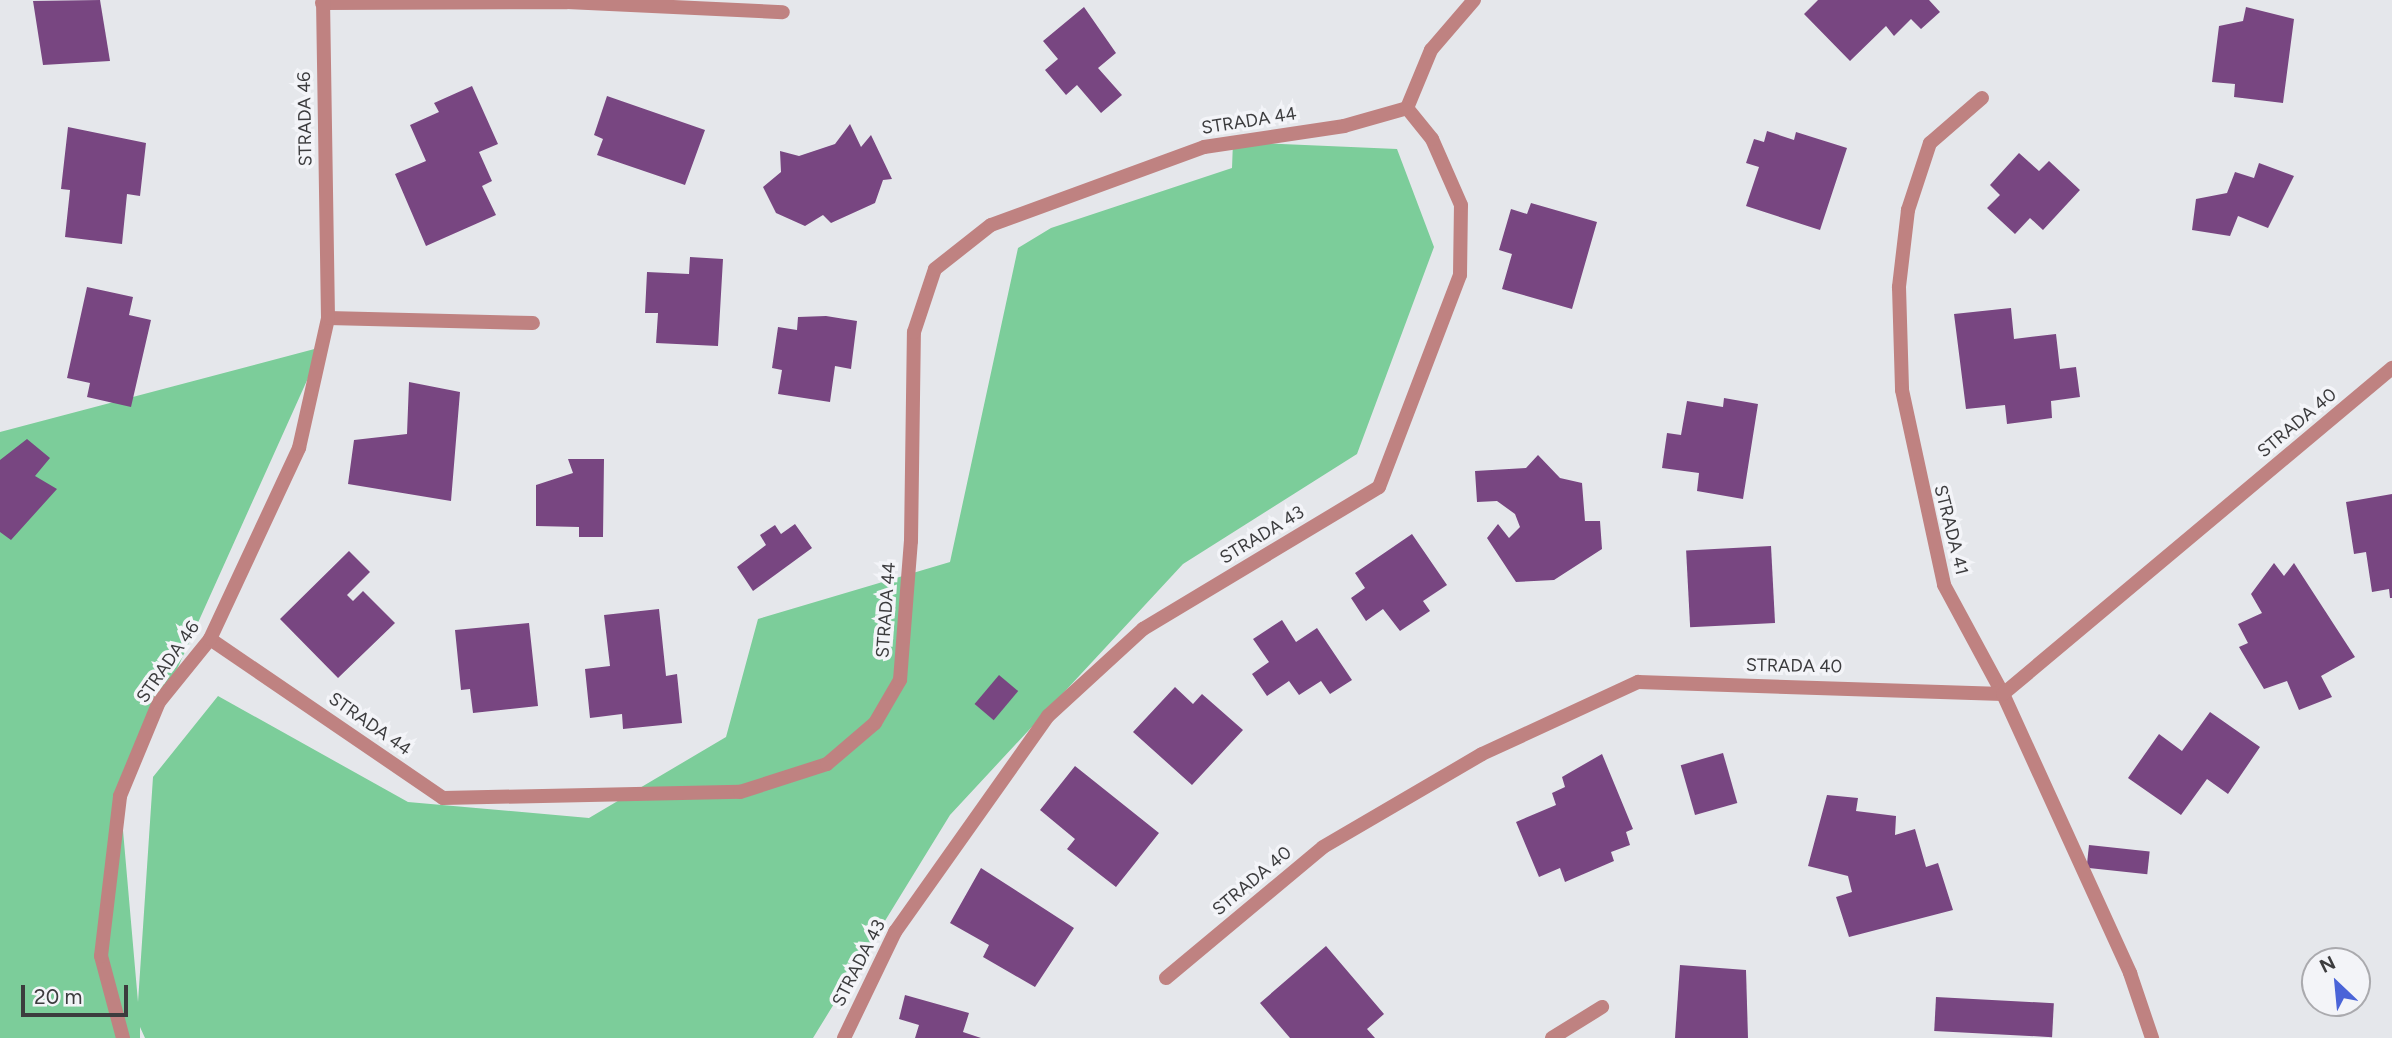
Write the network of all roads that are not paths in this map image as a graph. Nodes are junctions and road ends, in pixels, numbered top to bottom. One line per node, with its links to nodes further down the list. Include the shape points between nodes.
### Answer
1 (1474, 0): 5 (street, via 1430,50)
2 (322, 2): 3 (street, STRADA 46, via 567,2); 6 (street, STRADA 46)
3 (783, 12)
4 (1982, 98): 10 (street, STRADA 41, via 1930,143 1909,210 1899,287 1902,390 1944,585)
5 (1407, 108): 9 (street, STRADA 44, via 1344,126 1204,147 991,225 934,269 914,332 911,541 900,680 875,723 827,764 740,792 443,798); 14 (street, STRADA 43, via 1432,139 1461,205 1460,275 1379,487 1143,629 1048,716 895,932)
6 (328, 318): 7 (street); 9 (street, STRADA 46, via 299,448)
7 (533, 323)
8 (2392, 368): 10 (street, STRADA 40)
9 (210, 639): 13 (street, STRADA 46, via 159,702 120,796 100,956)
10 (2003, 694): 11 (street, STRADA 40, via 1638,682 1482,754 1323,847); 16 (street, STRADA 41, via 2130,973)
11 (1166, 978)
12 (1602, 1007): 15 (street)
13 (123, 1038)
14 (844, 1038)
15 (1552, 1038)
16 (2152, 1038)

